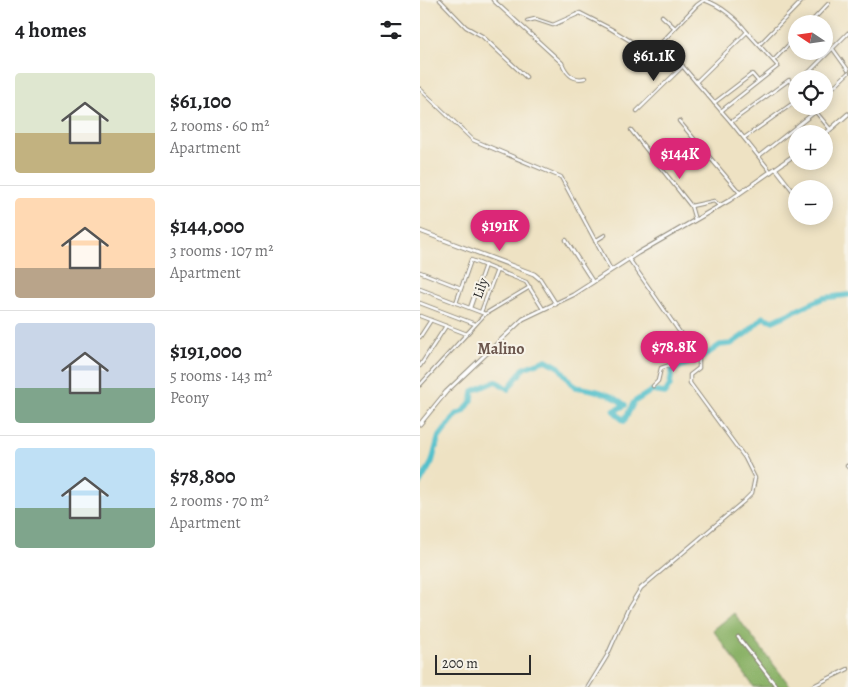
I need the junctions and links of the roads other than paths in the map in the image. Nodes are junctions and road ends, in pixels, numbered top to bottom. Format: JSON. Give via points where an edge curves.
{"nodes":[{"id":1,"x":440,"y":0,"type":"edge"},
{"id":2,"x":493,"y":0,"type":"edge"},
{"id":3,"x":803,"y":0,"type":"edge"},
{"id":4,"x":828,"y":4,"type":"dead end"},
{"id":5,"x":818,"y":15,"type":"edge"},
{"id":6,"x":662,"y":16,"type":"dead end"},
{"id":7,"x":527,"y":21,"type":"dead end"},
{"id":8,"x":675,"y":28,"type":"junction"},
{"id":9,"x":748,"y":32,"type":"junction"},
{"id":10,"x":848,"y":33,"type":"edge"},
{"id":11,"x":662,"y":42,"type":"junction"},
{"id":12,"x":760,"y":44,"type":"junction"},
{"id":13,"x":788,"y":45,"type":"edge"},
{"id":14,"x":833,"y":49,"type":"joint"},
{"id":15,"x":670,"y":51,"type":"junction"},
{"id":16,"x":774,"y":60,"type":"junction"},
{"id":17,"x":822,"y":60,"type":"edge"},
{"id":18,"x":657,"y":64,"type":"dead end"},
{"id":19,"x":683,"y":66,"type":"junction"},
{"id":20,"x":811,"y":70,"type":"edge"},
{"id":21,"x":848,"y":70,"type":"edge"},
{"id":22,"x":526,"y":77,"type":"dead end"},
{"id":23,"x":585,"y":78,"type":"dead end"},
{"id":24,"x":758,"y":81,"type":"junction"},
{"id":25,"x":788,"y":81,"type":"edge"},
{"id":26,"x":696,"y":82,"type":"junction"},
{"id":27,"x":833,"y":86,"type":"edge"},
{"id":28,"x":420,"y":89,"type":"edge"},
{"id":29,"x":714,"y":103,"type":"junction"},
{"id":30,"x":788,"y":107,"type":"edge"},
{"id":31,"x":637,"y":110,"type":"dead end"},
{"id":32,"x":721,"y":110,"type":"junction"},
{"id":33,"x":812,"y":115,"type":"edge"},
{"id":34,"x":818,"y":115,"type":"edge"},
{"id":35,"x":848,"y":116,"type":"edge"},
{"id":36,"x":679,"y":121,"type":"dead end"},
{"id":37,"x":731,"y":122,"type":"junction"},
{"id":38,"x":827,"y":125,"type":"edge"},
{"id":39,"x":833,"y":127,"type":"edge"},
{"id":40,"x":631,"y":130,"type":"dead end"},
{"id":41,"x":744,"y":138,"type":"junction"},
{"id":42,"x":759,"y":156,"type":"junction"},
{"id":43,"x":788,"y":160,"type":"edge"},
{"id":44,"x":776,"y":169,"type":"junction"},
{"id":45,"x":771,"y":172,"type":"junction"},
{"id":46,"x":788,"y":185,"type":"edge"},
{"id":47,"x":740,"y":193,"type":"junction"},
{"id":48,"x":691,"y":206,"type":"junction"},
{"id":49,"x":720,"y":206,"type":"junction"},
{"id":50,"x":693,"y":210,"type":"junction"},
{"id":51,"x":702,"y":217,"type":"junction"},
{"id":52,"x":695,"y":221,"type":"junction"},
{"id":53,"x":420,"y":231,"type":"edge"},
{"id":54,"x":605,"y":235,"type":"dead end"},
{"id":55,"x":566,"y":240,"type":"dead end"},
{"id":56,"x":595,"y":241,"type":"junction"},
{"id":57,"x":629,"y":259,"type":"junction"},
{"id":58,"x":485,"y":265,"type":"junction"},
{"id":59,"x":497,"y":270,"type":"junction"},
{"id":60,"x":612,"y":270,"type":"junction"},
{"id":61,"x":420,"y":272,"type":"edge"},
{"id":62,"x":593,"y":282,"type":"junction"},
{"id":63,"x":530,"y":287,"type":"junction"},
{"id":64,"x":462,"y":288,"type":"junction"},
{"id":65,"x":420,"y":289,"type":"edge"},
{"id":66,"x":420,"y":303,"type":"edge"},
{"id":67,"x":456,"y":303,"type":"junction"},
{"id":68,"x":556,"y":304,"type":"junction"},
{"id":69,"x":470,"y":308,"type":"junction"},
{"id":70,"x":543,"y":310,"type":"junction"},
{"id":71,"x":481,"y":312,"type":"junction"},
{"id":72,"x":485,"y":314,"type":"junction"},
{"id":73,"x":420,"y":316,"type":"edge"},
{"id":74,"x":431,"y":320,"type":"junction"},
{"id":75,"x":476,"y":324,"type":"junction"},
{"id":76,"x":446,"y":326,"type":"junction"},
{"id":77,"x":467,"y":334,"type":"junction"},
{"id":78,"x":420,"y":338,"type":"edge"},
{"id":79,"x":690,"y":348,"type":"junction"},
{"id":80,"x":420,"y":366,"type":"edge"},
{"id":81,"x":420,"y":385,"type":"edge"},
{"id":82,"x":653,"y":386,"type":"dead end"},
{"id":83,"x":420,"y":424,"type":"edge"},
{"id":84,"x":738,"y":637,"type":"dead end"},
{"id":85,"x":848,"y":668,"type":"edge"},
{"id":86,"x":588,"y":687,"type":"edge"},
{"id":87,"x":777,"y":687,"type":"edge"},
{"id":88,"x":811,"y":687,"type":"edge"}],
"edges":[{"from":1,"to":22,"type":"street","via":[[466,27],[482,36]]},
{"from":2,"to":23,"type":"street","via":[[562,63],[565,71],[575,79]]},
{"from":3,"to":12,"type":"street"},
{"from":4,"to":5,"type":"street"},
{"from":6,"to":8,"type":"street"},
{"from":7,"to":11,"type":"street","via":[[535,19],[553,25],[580,14],[650,54]]},
{"from":8,"to":9,"type":"street","via":[[704,0],[739,21]]},
{"from":8,"to":11,"type":"street"},
{"from":9,"to":12,"type":"street"},
{"from":9,"to":26,"type":"street"},
{"from":10,"to":14,"type":"street"},
{"from":11,"to":15,"type":"street"},
{"from":12,"to":16,"type":"street"},
{"from":13,"to":16,"type":"street"},
{"from":14,"to":21,"type":"street"},
{"from":15,"to":18,"type":"street"},
{"from":15,"to":19,"type":"street"},
{"from":16,"to":24,"type":"street","via":[[778,66]]},
{"from":17,"to":20,"type":"street"},
{"from":19,"to":26,"type":"street"},
{"from":19,"to":31,"type":"street"},
{"from":21,"to":27,"type":"street"},
{"from":24,"to":29,"type":"street","via":[[752,74]]},
{"from":24,"to":32,"type":"street"},
{"from":25,"to":37,"type":"street"},
{"from":26,"to":29,"type":"street"},
{"from":28,"to":56,"type":"street","via":[[473,140],[561,177]]},
{"from":29,"to":32,"type":"street"},
{"from":30,"to":41,"type":"street"},
{"from":32,"to":37,"type":"street"},
{"from":33,"to":42,"type":"street"},
{"from":34,"to":38,"type":"street"},
{"from":35,"to":39,"type":"street"},
{"from":36,"to":47,"type":"street"},
{"from":37,"to":41,"type":"street"},
{"from":40,"to":48,"type":"street"},
{"from":41,"to":42,"type":"street"},
{"from":42,"to":45,"type":"street"},
{"from":43,"to":44,"type":"street"},
{"from":44,"to":45,"type":"street"},
{"from":44,"to":46,"type":"street"},
{"from":45,"to":47,"type":"street"},
{"from":47,"to":49,"type":"street"},
{"from":48,"to":49,"type":"street","via":[[714,201],[718,201]]},
{"from":48,"to":50,"type":"street"},
{"from":49,"to":51,"type":"street"},
{"from":50,"to":51,"type":"street"},
{"from":50,"to":52,"type":"street"},
{"from":51,"to":52,"type":"street"},
{"from":52,"to":57,"type":"street"},
{"from":53,"to":68,"type":"street","via":[[534,274]]},
{"from":54,"to":56,"type":"street"},
{"from":55,"to":62,"type":"street"},
{"from":56,"to":60,"type":"street"},
{"from":57,"to":60,"type":"street"},
{"from":57,"to":79,"type":"street"},
{"from":58,"to":59,"type":"street"},
{"from":58,"to":64,"type":"street","via":[[471,260]]},
{"from":58,"to":69,"type":"street"},
{"from":59,"to":63,"type":"street","via":[[524,280]]},
{"from":59,"to":71,"type":"street","name":"Lily"},
{"from":60,"to":62,"type":"street"},
{"from":61,"to":64,"type":"street"},
{"from":62,"to":68,"type":"street"},
{"from":63,"to":70,"type":"street"},
{"from":63,"to":72,"type":"street"},
{"from":64,"to":67,"type":"street"},
{"from":65,"to":67,"type":"street"},
{"from":66,"to":75,"type":"street"},
{"from":67,"to":69,"type":"street"},
{"from":68,"to":70,"type":"street"},
{"from":69,"to":71,"type":"street"},
{"from":70,"to":83,"type":"street","via":[[520,321],[446,392]]},
{"from":71,"to":72,"type":"street"},
{"from":72,"to":75,"type":"street"},
{"from":73,"to":74,"type":"street"},
{"from":74,"to":76,"type":"street"},
{"from":74,"to":78,"type":"street"},
{"from":75,"to":77,"type":"street"},
{"from":76,"to":77,"type":"street"},
{"from":76,"to":80,"type":"street"},
{"from":77,"to":81,"type":"street"},
{"from":79,"to":82,"type":"street","via":[[674,364],[661,368],[658,381]]},
{"from":79,"to":86,"type":"street","via":[[699,360],[699,368],[690,375],[690,383],[753,469],[756,478],[753,490],[641,588]]},
{"from":84,"to":87,"type":"street"},
{"from":85,"to":88,"type":"street"}]}
